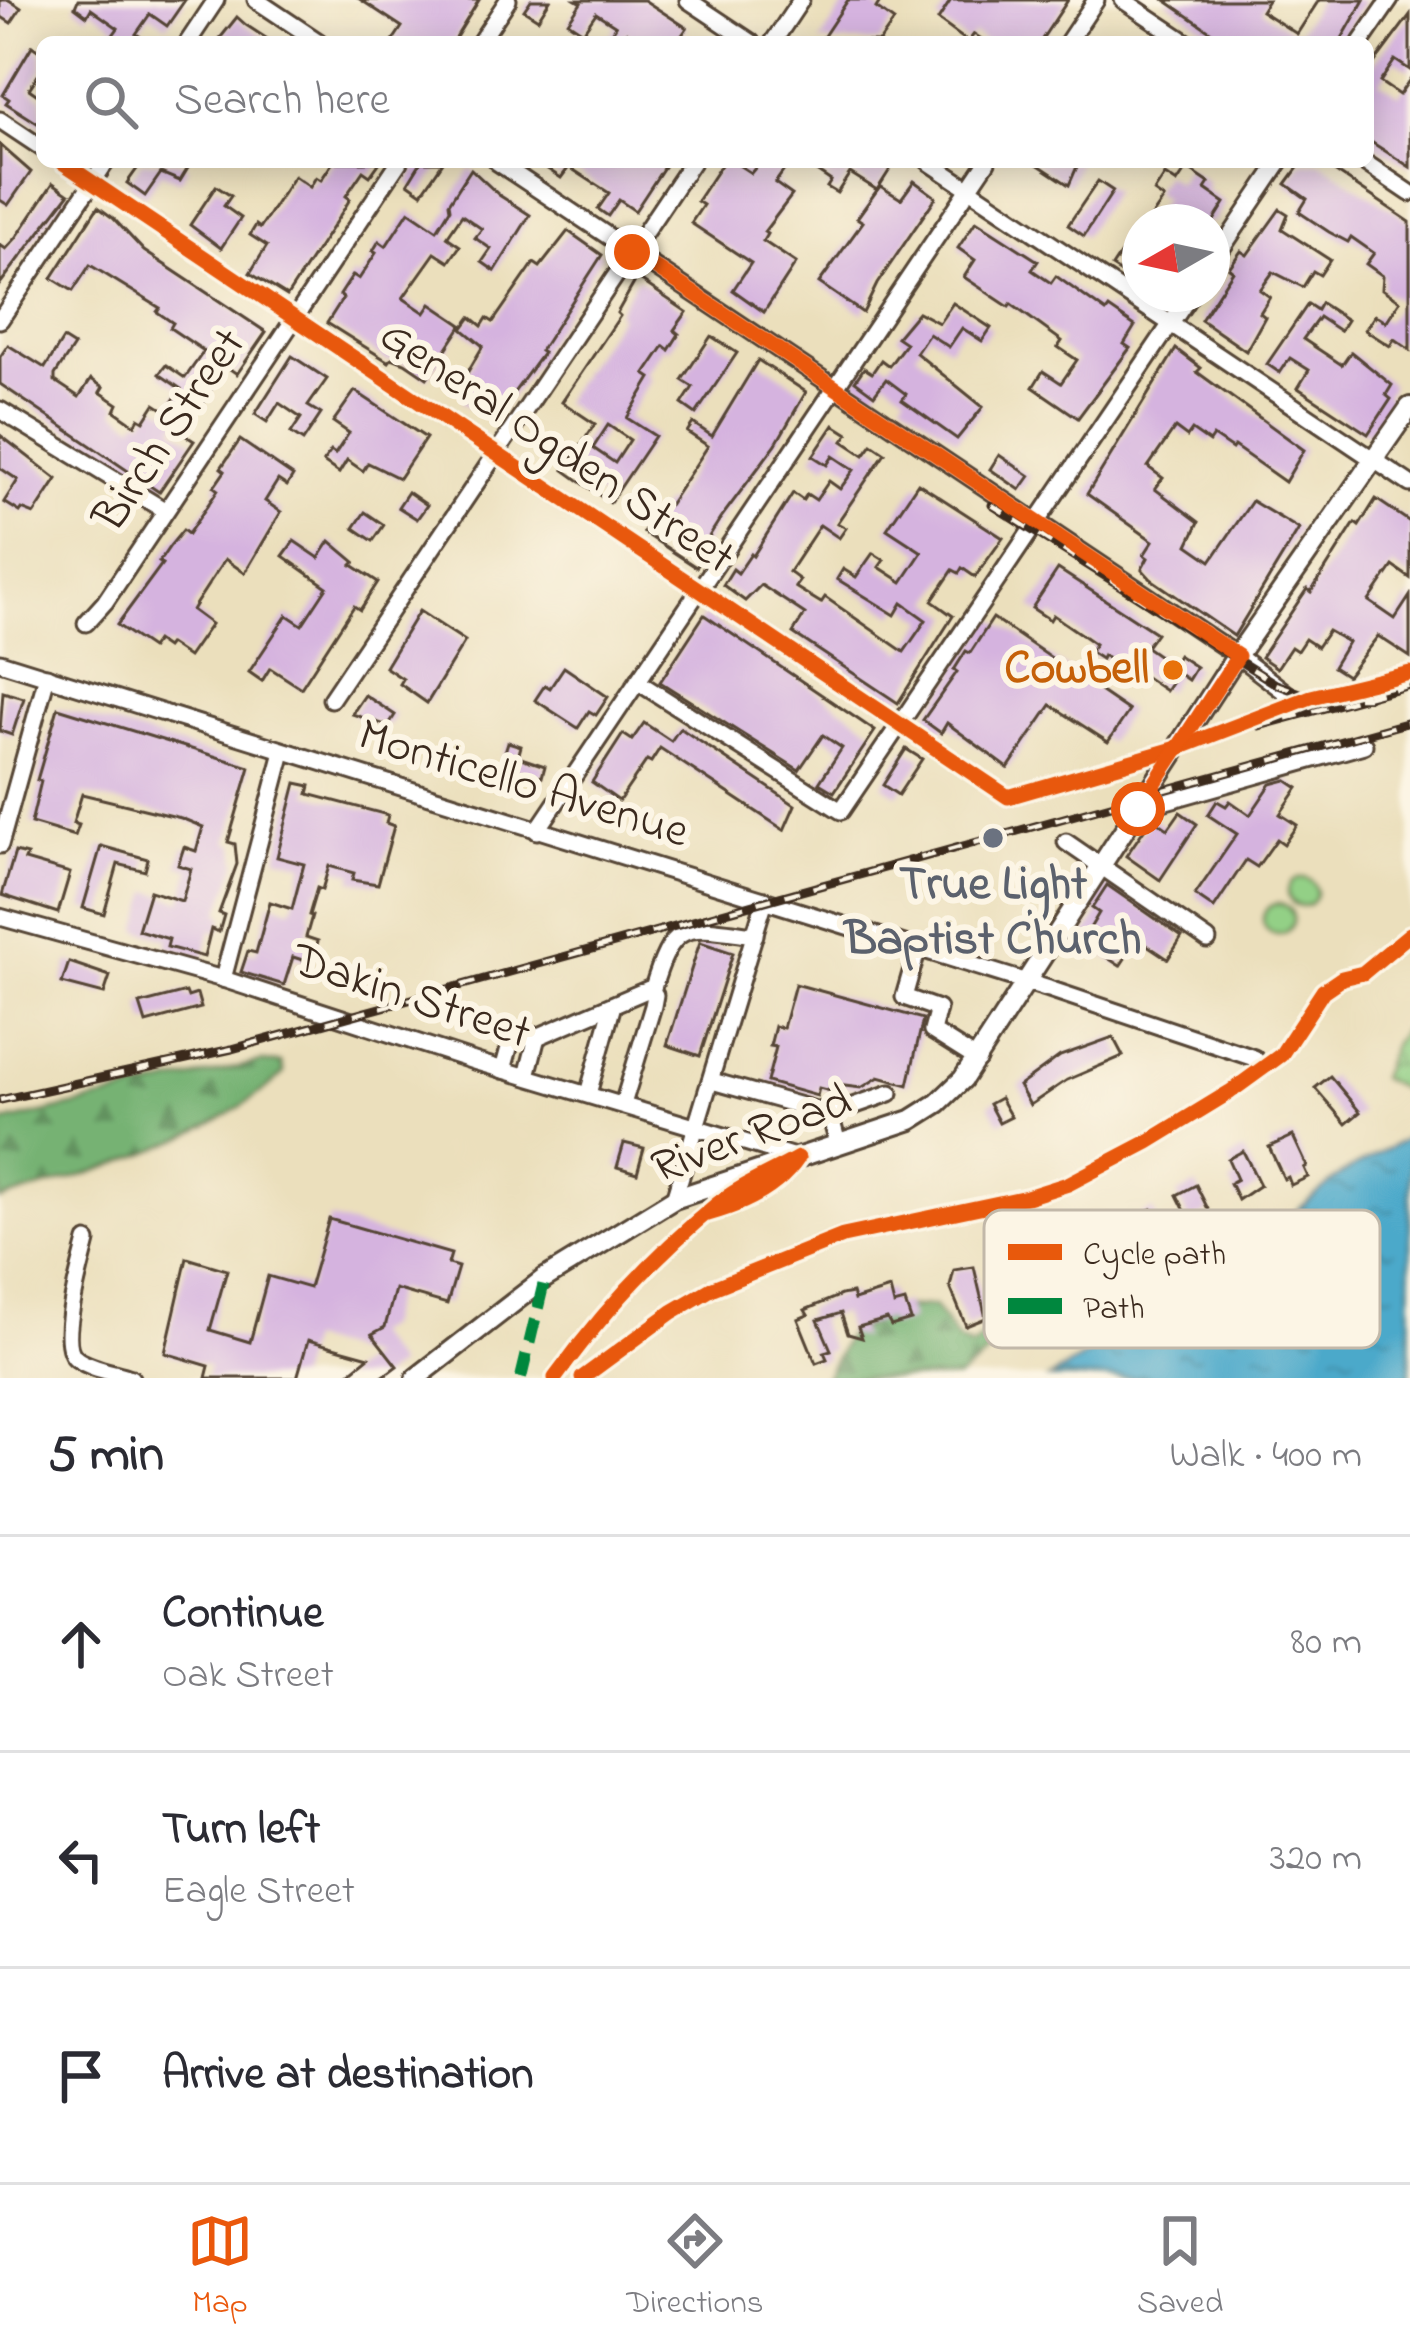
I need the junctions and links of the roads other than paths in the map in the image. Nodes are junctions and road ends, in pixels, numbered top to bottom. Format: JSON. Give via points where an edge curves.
{"nodes":[{"id":1,"x":216,"y":0,"type":"edge"},
{"id":2,"x":256,"y":0,"type":"edge"},
{"id":3,"x":508,"y":0,"type":"edge"},
{"id":4,"x":688,"y":0,"type":"edge"},
{"id":5,"x":801,"y":0,"type":"edge"},
{"id":6,"x":1096,"y":0,"type":"edge"},
{"id":7,"x":1124,"y":0,"type":"edge"},
{"id":8,"x":1390,"y":0,"type":"edge"},
{"id":9,"x":192,"y":36,"type":"edge"},
{"id":10,"x":310,"y":36,"type":"edge"},
{"id":11,"x":484,"y":36,"type":"edge"},
{"id":12,"x":742,"y":36,"type":"edge"},
{"id":13,"x":776,"y":36,"type":"edge"},
{"id":14,"x":1072,"y":36,"type":"edge"},
{"id":15,"x":1177,"y":36,"type":"edge"},
{"id":16,"x":1365,"y":36,"type":"edge"},
{"id":17,"x":0,"y":120,"type":"edge"},
{"id":18,"x":36,"y":144,"type":"edge"},
{"id":19,"x":71,"y":168,"type":"edge"},
{"id":20,"x":102,"y":168,"type":"edge"},
{"id":21,"x":395,"y":168,"type":"edge"},
{"id":22,"x":506,"y":168,"type":"edge"},
{"id":23,"x":688,"y":168,"type":"edge"},
{"id":24,"x":938,"y":168,"type":"edge"},
{"id":25,"x":983,"y":168,"type":"edge"},
{"id":26,"x":1276,"y":168,"type":"edge"},
{"id":27,"x":1373,"y":168,"type":"edge"},
{"id":28,"x":93,"y":182,"type":"junction"},
{"id":29,"x":969,"y":189,"type":"junction"},
{"id":30,"x":1410,"y":193,"type":"edge"},
{"id":31,"x":1230,"y":236,"type":"edge"},
{"id":32,"x":632,"y":252,"type":"junction"},
{"id":33,"x":1179,"y":312,"type":"edge"},
{"id":34,"x":294,"y":318,"type":"junction"},
{"id":35,"x":0,"y":320,"type":"edge"},
{"id":36,"x":1171,"y":324,"type":"junction"},
{"id":37,"x":835,"y":390,"type":"junction"},
{"id":38,"x":1410,"y":407,"type":"edge"},
{"id":39,"x":0,"y":410,"type":"edge"},
{"id":40,"x":495,"y":454,"type":"junction"},
{"id":41,"x":1374,"y":460,"type":"junction"},
{"id":42,"x":1410,"y":484,"type":"edge"},
{"id":43,"x":164,"y":510,"type":"junction"},
{"id":44,"x":1036,"y":524,"type":"junction"},
{"id":45,"x":699,"y":592,"type":"junction"},
{"id":46,"x":86,"y":623,"type":"dead end"},
{"id":47,"x":1238,"y":656,"type":"junction"},
{"id":48,"x":0,"y":662,"type":"edge"},
{"id":49,"x":1410,"y":673,"type":"edge"},
{"id":50,"x":47,"y":676,"type":"junction"},
{"id":51,"x":638,"y":682,"type":"junction"},
{"id":52,"x":331,"y":699,"type":"dead end"},
{"id":53,"x":1298,"y":702,"type":"junction"},
{"id":54,"x":898,"y":727,"type":"junction"},
{"id":55,"x":1364,"y":745,"type":"dead end"},
{"id":56,"x":1181,"y":746,"type":"junction"},
{"id":57,"x":283,"y":752,"type":"junction"},
{"id":58,"x":1138,"y":809,"type":"junction"},
{"id":59,"x":537,"y":831,"type":"junction"},
{"id":60,"x":1066,"y":842,"type":"dead end"},
{"id":61,"x":0,"y":845,"type":"edge"},
{"id":62,"x":1101,"y":866,"type":"junction"},
{"id":63,"x":765,"y":900,"type":"junction"},
{"id":64,"x":0,"y":917,"type":"edge"},
{"id":65,"x":754,"y":934,"type":"junction"},
{"id":66,"x":1208,"y":940,"type":"dead end"},
{"id":67,"x":918,"y":948,"type":"junction"},
{"id":68,"x":223,"y":979,"type":"junction"},
{"id":69,"x":1024,"y":981,"type":"junction"},
{"id":70,"x":652,"y":991,"type":"junction"},
{"id":71,"x":613,"y":1004,"type":"junction"},
{"id":72,"x":537,"y":1037,"type":"junction"},
{"id":73,"x":978,"y":1060,"type":"junction"},
{"id":74,"x":1262,"y":1069,"type":"dead end"},
{"id":75,"x":503,"y":1070,"type":"junction"},
{"id":76,"x":527,"y":1076,"type":"junction"},
{"id":77,"x":712,"y":1082,"type":"junction"},
{"id":78,"x":890,"y":1093,"type":"dead end"},
{"id":79,"x":588,"y":1094,"type":"junction"},
{"id":80,"x":622,"y":1104,"type":"junction"},
{"id":81,"x":830,"y":1114,"type":"junction"},
{"id":82,"x":699,"y":1125,"type":"junction"},
{"id":83,"x":838,"y":1144,"type":"junction"},
{"id":84,"x":798,"y":1157,"type":"junction"},
{"id":85,"x":674,"y":1199,"type":"junction"},
{"id":86,"x":87,"y":1241,"type":"dead end"},
{"id":87,"x":131,"y":1378,"type":"edge"},
{"id":88,"x":416,"y":1378,"type":"edge"}],
"edges":[{"from":1,"to":9,"type":"street"},
{"from":2,"to":10,"type":"street"},
{"from":3,"to":11,"type":"street"},
{"from":4,"to":12,"type":"street"},
{"from":5,"to":13,"type":"street"},
{"from":6,"to":14,"type":"street"},
{"from":7,"to":15,"type":"street"},
{"from":8,"to":16,"type":"street"},
{"from":17,"to":18,"type":"street"},
{"from":19,"to":28,"type":"street","name":"General Ogden Street"},
{"from":20,"to":28,"type":"street"},
{"from":21,"to":34,"type":"street","name":"Birch Street"},
{"from":22,"to":32,"type":"street"},
{"from":23,"to":32,"type":"street"},
{"from":24,"to":29,"type":"street"},
{"from":25,"to":29,"type":"street"},
{"from":26,"to":31,"type":"street"},
{"from":27,"to":30,"type":"street"},
{"from":28,"to":34,"type":"street","name":"General Ogden Street"},
{"from":28,"to":35,"type":"street"},
{"from":29,"to":36,"type":"street"},
{"from":29,"to":37,"type":"street"},
{"from":32,"to":37,"type":"street"},
{"from":32,"to":40,"type":"street"},
{"from":33,"to":36,"type":"street"},
{"from":34,"to":40,"type":"street","name":"General Ogden Street"},
{"from":34,"to":43,"type":"street","name":"Birch Street"},
{"from":36,"to":41,"type":"street"},
{"from":36,"to":44,"type":"street"},
{"from":37,"to":44,"type":"street"},
{"from":37,"to":45,"type":"street"},
{"from":38,"to":41,"type":"main road","name":"River Road"},
{"from":39,"to":43,"type":"street"},
{"from":40,"to":45,"type":"street","name":"General Ogden Street"},
{"from":40,"to":52,"type":"street"},
{"from":41,"to":42,"type":"street"},
{"from":41,"to":47,"type":"main road","name":"River Road"},
{"from":43,"to":46,"type":"street","name":"Birch Street"},
{"from":44,"to":47,"type":"street"},
{"from":44,"to":54,"type":"street"},
{"from":45,"to":51,"type":"street"},
{"from":45,"to":54,"type":"street","name":"General Ogden Street"},
{"from":47,"to":53,"type":"street"},
{"from":47,"to":56,"type":"main road","name":"River Road"},
{"from":48,"to":50,"type":"street","name":"Monticello Avenue"},
{"from":49,"to":53,"type":"street"},
{"from":50,"to":57,"type":"street","name":"Monticello Avenue"},
{"from":50,"to":61,"type":"street"},
{"from":51,"to":54,"type":"street","via":[[841,811]]},
{"from":51,"to":59,"type":"street"},
{"from":53,"to":56,"type":"street"},
{"from":54,"to":56,"type":"street","name":"General Ogden Street","via":[[1008,797]]},
{"from":55,"to":58,"type":"street"},
{"from":56,"to":58,"type":"main road","name":"River Road"},
{"from":57,"to":59,"type":"street","name":"Monticello Avenue"},
{"from":57,"to":68,"type":"street"},
{"from":58,"to":62,"type":"main road","name":"River Road"},
{"from":59,"to":63,"type":"street","name":"Monticello Avenue"},
{"from":60,"to":62,"type":"street"},
{"from":62,"to":66,"type":"street"},
{"from":62,"to":69,"type":"main road","name":"River Road"},
{"from":63,"to":65,"type":"street"},
{"from":63,"to":67,"type":"street","name":"Monticello Avenue"},
{"from":64,"to":68,"type":"street","name":"Dakin Street"},
{"from":65,"to":70,"type":"street","via":[[705,928],[677,936]]},
{"from":65,"to":77,"type":"street"},
{"from":67,"to":69,"type":"street","name":"Monticello Avenue"},
{"from":67,"to":73,"type":"street","via":[[904,997],[938,1009],[932,1031]]},
{"from":68,"to":75,"type":"street","name":"Dakin Street"},
{"from":69,"to":73,"type":"main road","name":"River Road"},
{"from":69,"to":74,"type":"street","name":"Monticello Avenue","via":[[1254,1058]]},
{"from":70,"to":71,"type":"street"},
{"from":70,"to":80,"type":"street"},
{"from":71,"to":72,"type":"street"},
{"from":71,"to":79,"type":"street"},
{"from":72,"to":75,"type":"street","via":[[512,1037]]},
{"from":72,"to":76,"type":"street"},
{"from":73,"to":83,"type":"main road","name":"River Road","via":[[911,1120]]},
{"from":75,"to":76,"type":"street","name":"Dakin Street"},
{"from":76,"to":79,"type":"street","name":"Dakin Street"},
{"from":77,"to":81,"type":"street"},
{"from":77,"to":82,"type":"street"},
{"from":78,"to":81,"type":"street"},
{"from":79,"to":80,"type":"street","name":"Dakin Street"},
{"from":80,"to":82,"type":"street","name":"Dakin Street"},
{"from":81,"to":83,"type":"street"},
{"from":82,"to":84,"type":"street","name":"Dakin Street"},
{"from":82,"to":85,"type":"street"},
{"from":83,"to":84,"type":"main road","name":"River Road"},
{"from":84,"to":85,"type":"main road","name":"River Road"},
{"from":85,"to":88,"type":"main road","name":"River Road","via":[[545,1278]]},
{"from":86,"to":87,"type":"street","via":[[70,1352]]}]}
